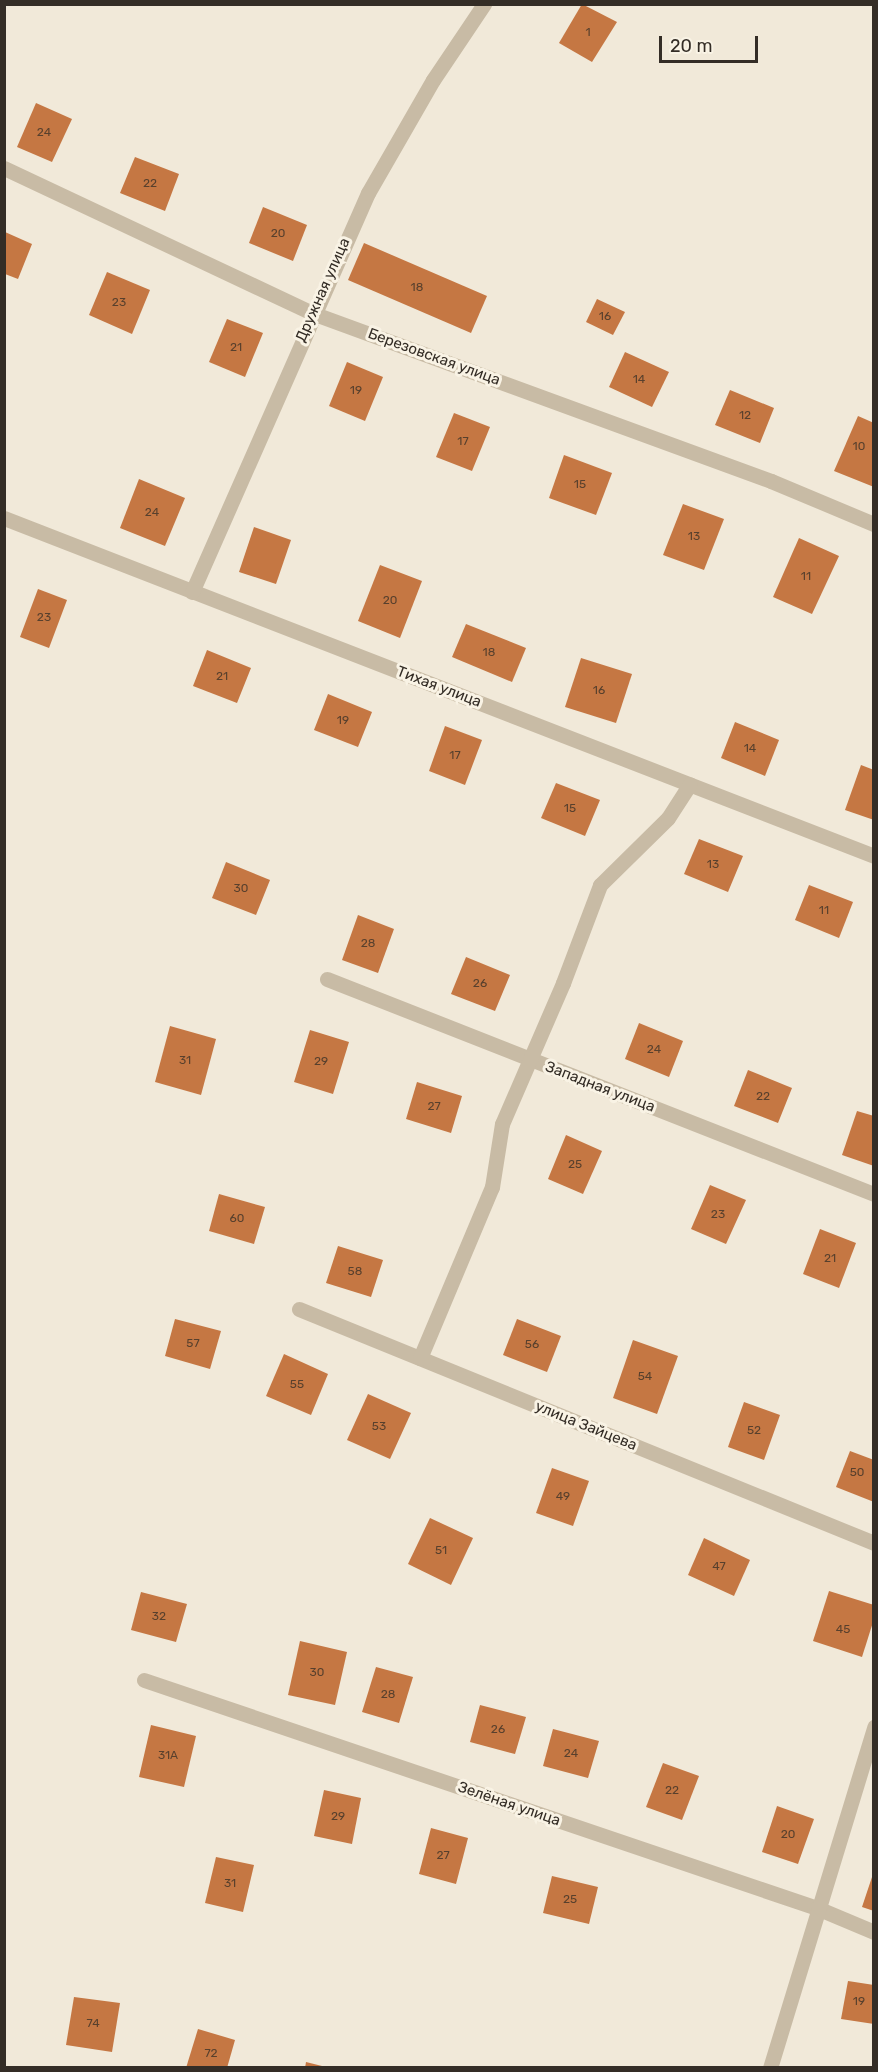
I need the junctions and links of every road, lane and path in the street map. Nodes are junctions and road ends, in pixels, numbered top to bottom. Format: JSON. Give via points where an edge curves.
{"nodes":[{"id":1,"x":484,"y":4,"type":"edge"},
{"id":2,"x":4,"y":168,"type":"edge"},
{"id":3,"x":312,"y":313,"type":"junction"},
{"id":4,"x":4,"y":518,"type":"edge"},
{"id":5,"x":873,"y":524,"type":"edge"},
{"id":6,"x":192,"y":592,"type":"junction"},
{"id":7,"x":690,"y":784,"type":"junction"},
{"id":8,"x":873,"y":856,"type":"edge"},
{"id":9,"x":327,"y":979,"type":"dead end"},
{"id":10,"x":530,"y":1059,"type":"junction"},
{"id":11,"x":873,"y":1194,"type":"edge"},
{"id":12,"x":299,"y":1309,"type":"dead end"},
{"id":13,"x":420,"y":1358,"type":"junction"},
{"id":14,"x":873,"y":1543,"type":"edge"},
{"id":15,"x":144,"y":1680,"type":"dead end"},
{"id":16,"x":873,"y":1727,"type":"edge"},
{"id":17,"x":817,"y":1908,"type":"junction"},
{"id":18,"x":873,"y":1932,"type":"edge"},
{"id":19,"x":770,"y":2067,"type":"edge"}],
"edges":[{"from":1,"to":3,"type":"street","name":"Дружная улица","via":[[433,80],[368,193]]},
{"from":2,"to":3,"type":"street","name":"Березовская улица"},
{"from":3,"to":5,"type":"street","name":"Березовская улица","via":[[760,477]]},
{"from":3,"to":6,"type":"street","name":"Дружная улица"},
{"from":4,"to":6,"type":"street","name":"Тихая улица"},
{"from":6,"to":7,"type":"street","name":"Тихая улица"},
{"from":7,"to":8,"type":"street","name":"Тихая улица"},
{"from":7,"to":10,"type":"street","via":[[668,818],[600,885]]},
{"from":9,"to":10,"type":"street","name":"Западная улица"},
{"from":10,"to":11,"type":"street","name":"Западная улица"},
{"from":10,"to":13,"type":"street","via":[[502,1124],[492,1187]]},
{"from":12,"to":13,"type":"street","name":"улица Зайцева"},
{"from":13,"to":14,"type":"street","name":"улица Зайцева"},
{"from":15,"to":17,"type":"street","name":"Зелёная улица"},
{"from":16,"to":17,"type":"street"},
{"from":17,"to":18,"type":"street","name":"Зелёная улица"},
{"from":17,"to":19,"type":"street"}]}
